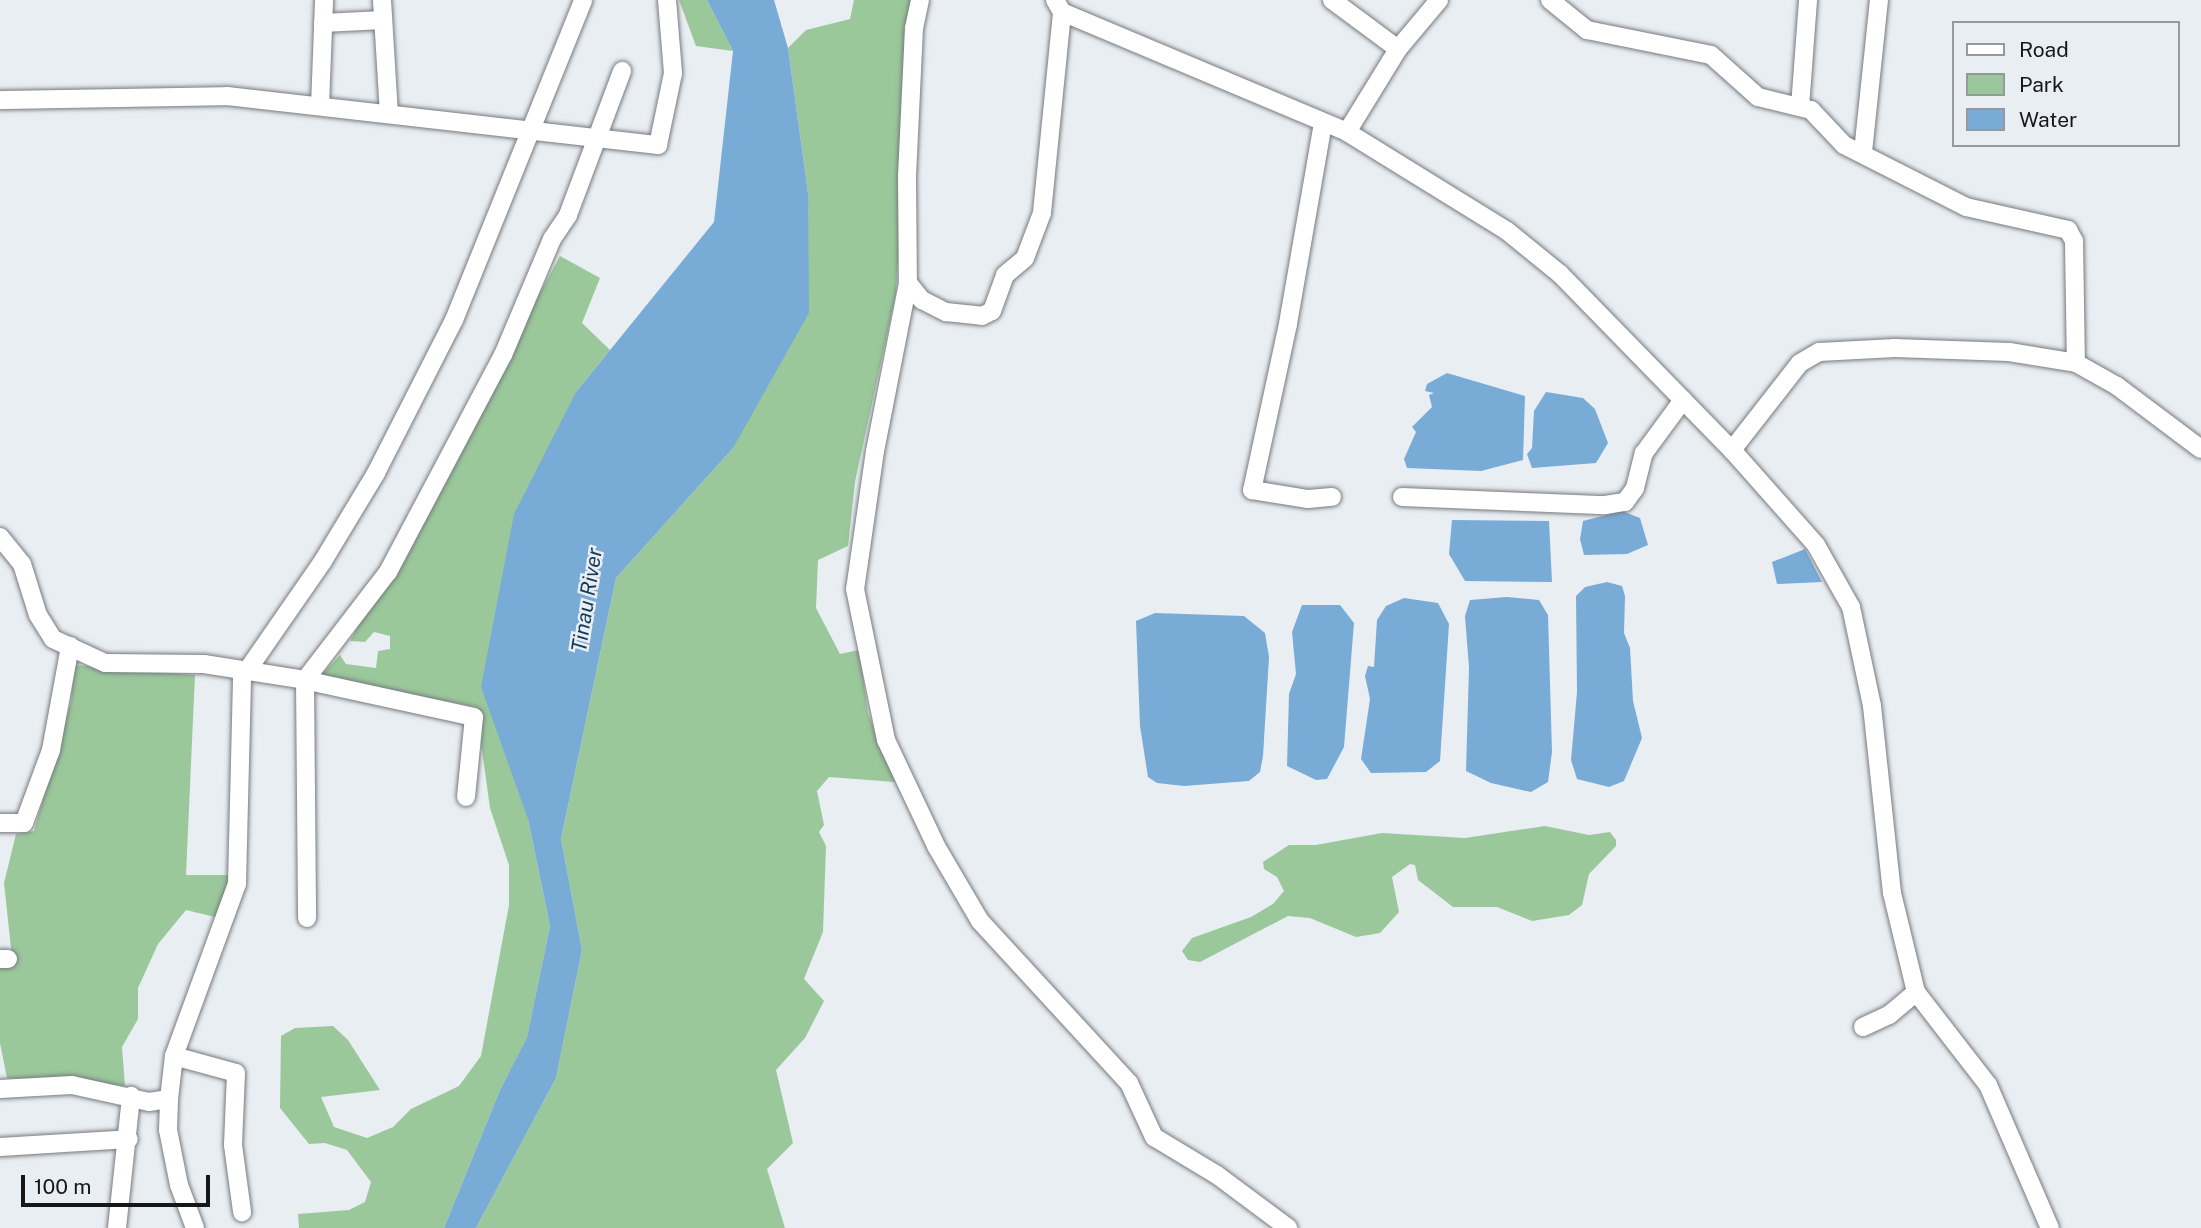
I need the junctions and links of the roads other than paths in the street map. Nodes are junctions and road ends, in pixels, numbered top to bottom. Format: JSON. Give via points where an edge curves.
{"nodes":[{"id":1,"x":324,"y":0,"type":"edge"},
{"id":2,"x":382,"y":0,"type":"edge"},
{"id":3,"x":583,"y":0,"type":"edge"},
{"id":4,"x":667,"y":0,"type":"edge"},
{"id":5,"x":920,"y":0,"type":"edge"},
{"id":6,"x":1332,"y":0,"type":"edge"},
{"id":7,"x":1438,"y":0,"type":"edge"},
{"id":8,"x":1550,"y":0,"type":"edge"},
{"id":9,"x":1808,"y":0,"type":"edge"},
{"id":10,"x":1879,"y":0,"type":"edge"},
{"id":11,"x":1058,"y":6,"type":"edge"},
{"id":12,"x":383,"y":20,"type":"junction"},
{"id":13,"x":323,"y":23,"type":"junction"},
{"id":14,"x":1398,"y":49,"type":"junction"},
{"id":15,"x":622,"y":71,"type":"dead end"},
{"id":16,"x":0,"y":100,"type":"edge"},
{"id":17,"x":320,"y":106,"type":"junction"},
{"id":18,"x":1800,"y":107,"type":"junction"},
{"id":19,"x":388,"y":113,"type":"junction"},
{"id":20,"x":1323,"y":123,"type":"junction"},
{"id":21,"x":1347,"y":132,"type":"junction"},
{"id":22,"x":531,"y":133,"type":"junction"},
{"id":23,"x":600,"y":136,"type":"junction"},
{"id":24,"x":1863,"y":152,"type":"junction"},
{"id":25,"x":908,"y":283,"type":"junction"},
{"id":26,"x":2076,"y":363,"type":"junction"},
{"id":27,"x":1683,"y":400,"type":"junction"},
{"id":28,"x":2197,"y":438,"type":"edge"},
{"id":29,"x":1732,"y":450,"type":"junction"},
{"id":30,"x":1332,"y":497,"type":"dead end"},
{"id":31,"x":1402,"y":497,"type":"dead end"},
{"id":32,"x":0,"y":537,"type":"edge"},
{"id":33,"x":70,"y":646,"type":"junction"},
{"id":34,"x":246,"y":670,"type":"junction"},
{"id":35,"x":305,"y":680,"type":"junction"},
{"id":36,"x":466,"y":797,"type":"dead end"},
{"id":37,"x":0,"y":823,"type":"edge"},
{"id":38,"x":307,"y":918,"type":"dead end"},
{"id":39,"x":1916,"y":992,"type":"junction"},
{"id":40,"x":1863,"y":1027,"type":"dead end"},
{"id":41,"x":174,"y":1056,"type":"junction"},
{"id":42,"x":0,"y":1089,"type":"edge"},
{"id":43,"x":131,"y":1096,"type":"junction"},
{"id":44,"x":169,"y":1099,"type":"junction"},
{"id":45,"x":129,"y":1139,"type":"junction"},
{"id":46,"x":0,"y":1147,"type":"edge"},
{"id":47,"x":242,"y":1212,"type":"dead end"},
{"id":48,"x":117,"y":1228,"type":"edge"},
{"id":49,"x":195,"y":1228,"type":"edge"},
{"id":50,"x":1288,"y":1228,"type":"edge"},
{"id":51,"x":2050,"y":1228,"type":"edge"}],
"edges":[{"from":1,"to":13,"type":"street"},
{"from":2,"to":12,"type":"street"},
{"from":3,"to":22,"type":"street"},
{"from":4,"to":23,"type":"street","via":[[673,73],[658,145]]},
{"from":5,"to":25,"type":"street","via":[[914,28],[909,136]]},
{"from":6,"to":14,"type":"street"},
{"from":7,"to":14,"type":"street"},
{"from":8,"to":18,"type":"street","via":[[1577,26],[1704,52],[1758,97]]},
{"from":9,"to":18,"type":"street"},
{"from":10,"to":24,"type":"street"},
{"from":11,"to":20,"type":"street"},
{"from":11,"to":25,"type":"street","via":[[1042,213],[1026,258],[1005,275],[992,311],[982,316],[946,312],[922,300]]},
{"from":12,"to":13,"type":"street"},
{"from":12,"to":19,"type":"street"},
{"from":13,"to":17,"type":"street"},
{"from":14,"to":21,"type":"street"},
{"from":15,"to":23,"type":"street"},
{"from":16,"to":17,"type":"street","via":[[227,96]]},
{"from":17,"to":19,"type":"street"},
{"from":18,"to":24,"type":"street","via":[[1819,115],[1844,145]]},
{"from":19,"to":22,"type":"street"},
{"from":20,"to":21,"type":"street"},
{"from":20,"to":30,"type":"street","via":[[1288,324],[1252,490],[1308,499]]},
{"from":21,"to":27,"type":"street","via":[[1507,231],[1559,274]]},
{"from":22,"to":23,"type":"street"},
{"from":22,"to":34,"type":"street","via":[[454,320],[376,473],[323,561]]},
{"from":23,"to":35,"type":"street","via":[[503,355],[388,572]]},
{"from":24,"to":26,"type":"street","via":[[1966,207],[2073,234]]},
{"from":25,"to":50,"type":"street","via":[[875,451],[855,589],[886,740],[936,846],[980,921],[1129,1083],[1154,1137],[1217,1175]]},
{"from":26,"to":28,"type":"street"},
{"from":26,"to":29,"type":"street","via":[[1960,348],[1819,352],[1800,363]]},
{"from":27,"to":29,"type":"street"},
{"from":27,"to":31,"type":"street","via":[[1644,453],[1635,488],[1625,502]]},
{"from":29,"to":39,"type":"street","via":[[1815,545],[1851,607],[1872,706],[1892,893]]},
{"from":32,"to":33,"type":"street","via":[[22,564],[44,626],[53,639]]},
{"from":33,"to":34,"type":"street","via":[[105,663],[204,664]]},
{"from":33,"to":37,"type":"street","via":[[51,750],[24,823]]},
{"from":34,"to":35,"type":"street"},
{"from":34,"to":41,"type":"street","via":[[242,678],[237,884]]},
{"from":35,"to":36,"type":"street","via":[[474,717]]},
{"from":35,"to":38,"type":"street"},
{"from":39,"to":40,"type":"street","via":[[1889,1015]]},
{"from":39,"to":51,"type":"street","via":[[1988,1085]]},
{"from":41,"to":44,"type":"street"},
{"from":41,"to":47,"type":"street","via":[[236,1073],[234,1155]]},
{"from":42,"to":43,"type":"street","via":[[72,1085]]},
{"from":43,"to":44,"type":"street","via":[[149,1102]]},
{"from":43,"to":45,"type":"street"},
{"from":44,"to":49,"type":"street","via":[[168,1130]]},
{"from":45,"to":46,"type":"street"},
{"from":45,"to":48,"type":"street"}]}
